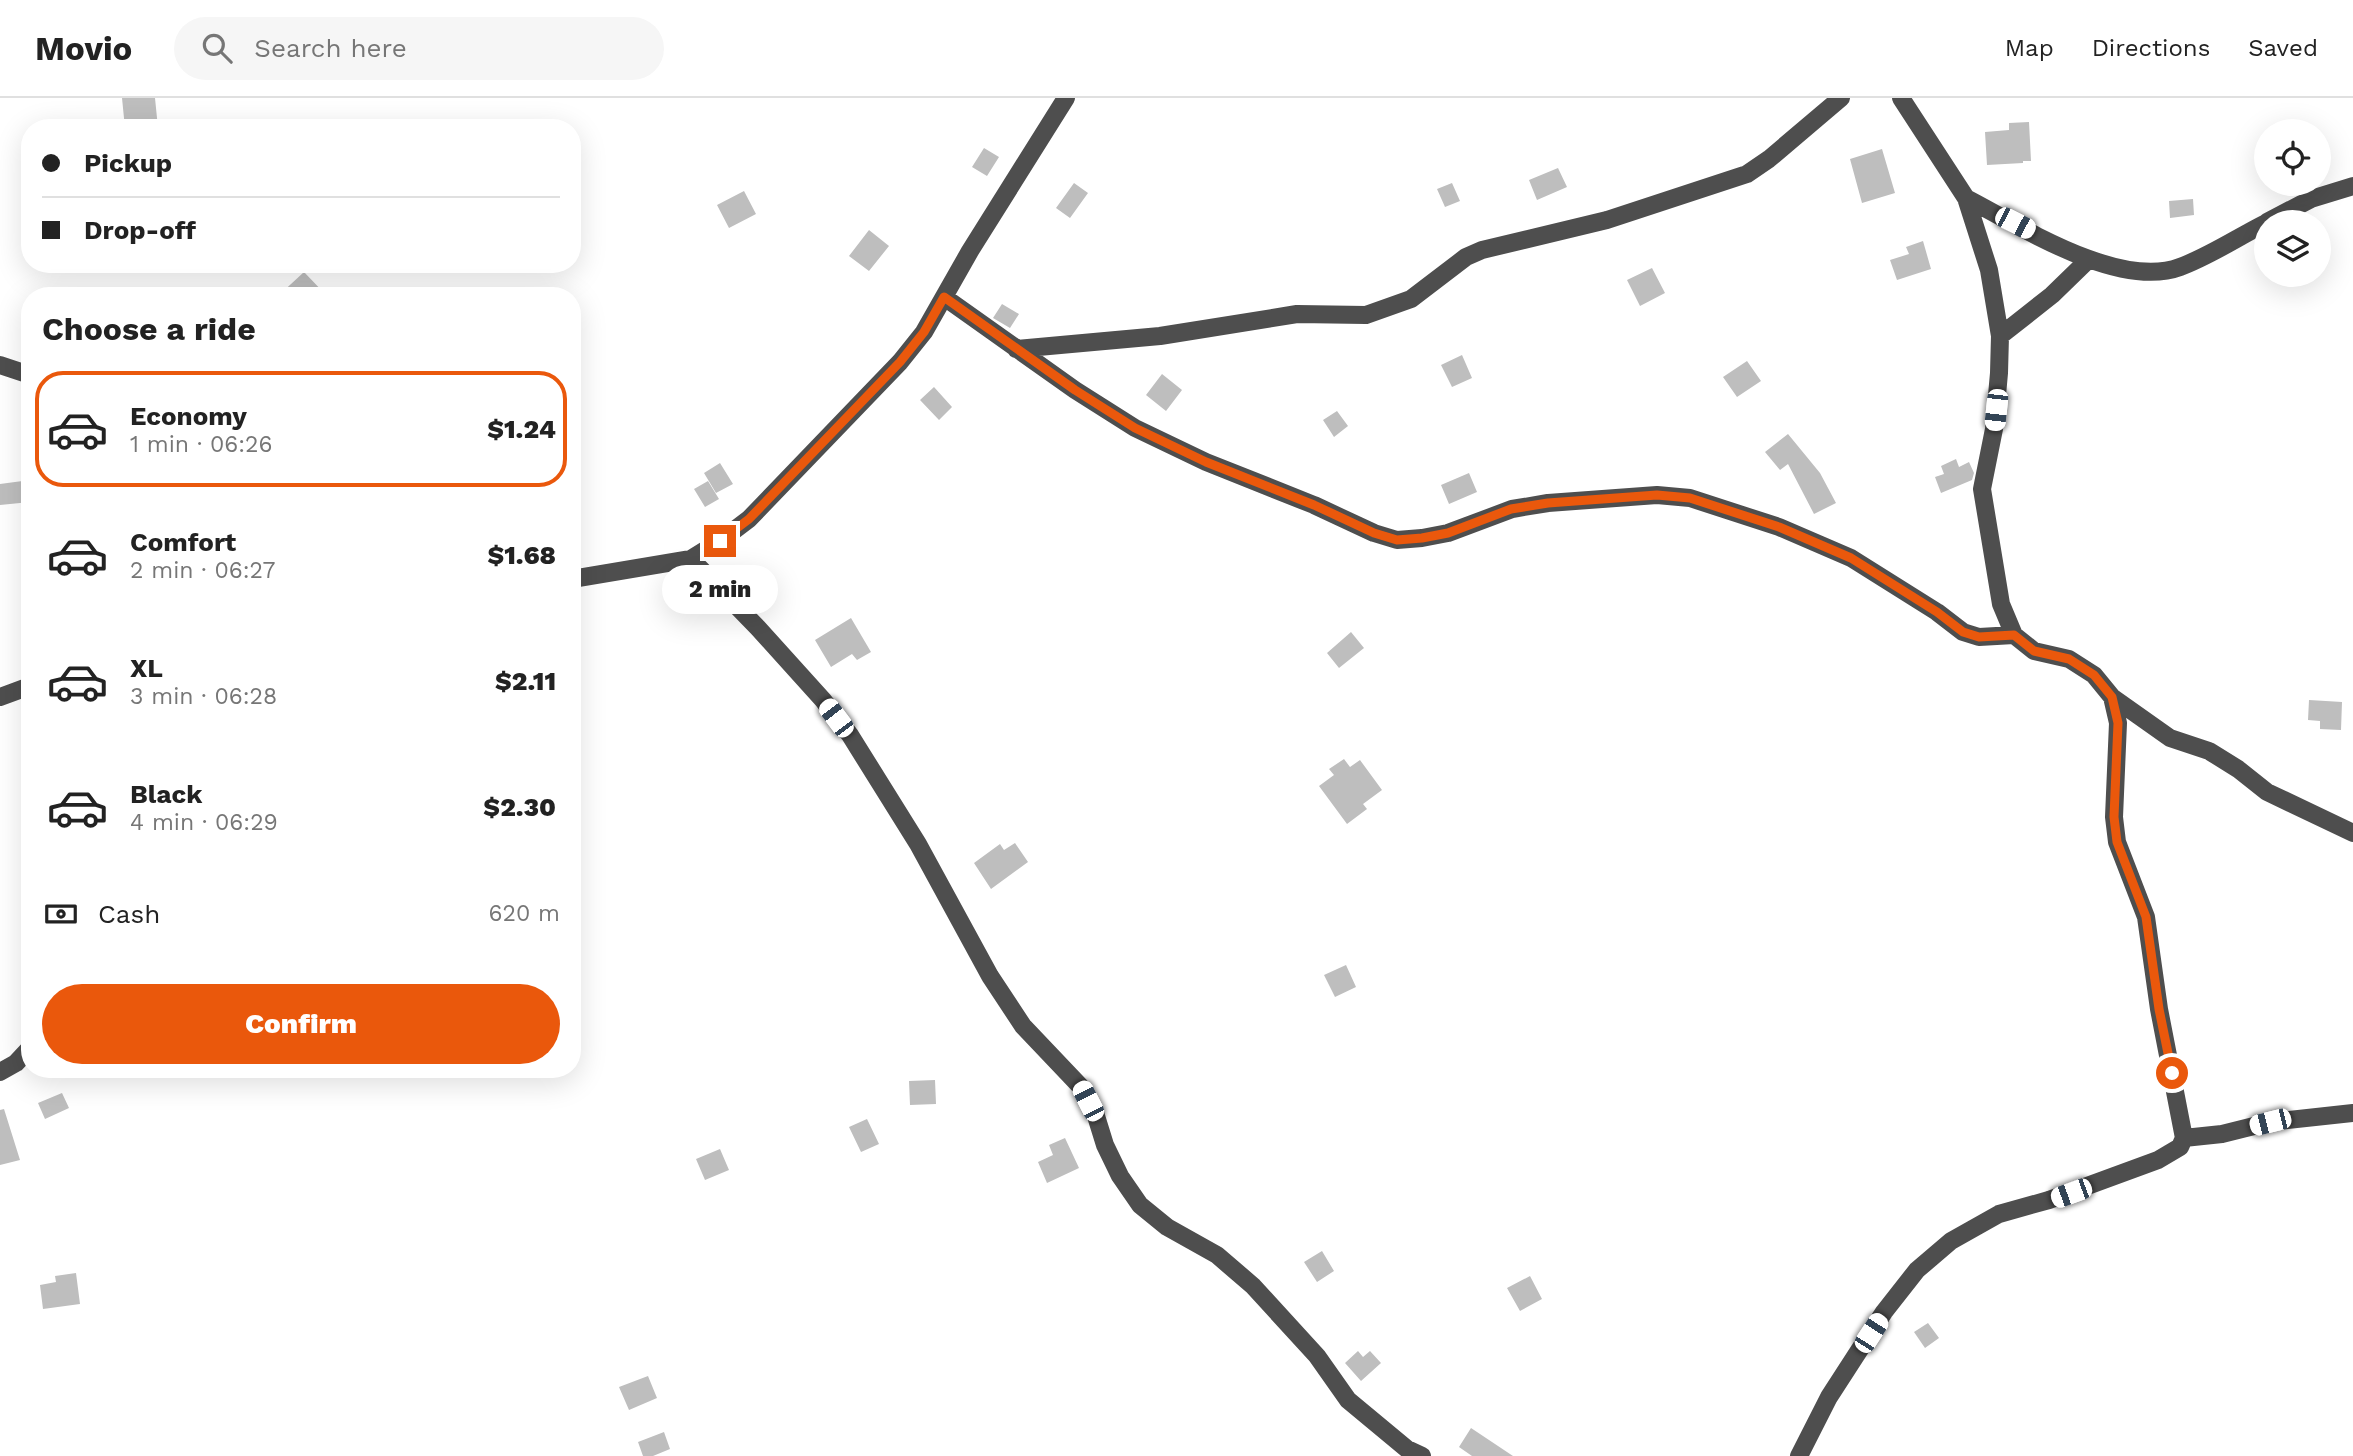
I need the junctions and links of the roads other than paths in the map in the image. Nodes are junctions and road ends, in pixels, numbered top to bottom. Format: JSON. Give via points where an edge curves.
{"nodes":[{"id":1,"x":1066,"y":98,"type":"edge"},
{"id":2,"x":1841,"y":98,"type":"edge"},
{"id":3,"x":1901,"y":98,"type":"edge"},
{"id":4,"x":2353,"y":186,"type":"edge"},
{"id":5,"x":1966,"y":198,"type":"junction"},
{"id":6,"x":2290,"y":210,"type":"edge"},
{"id":7,"x":2254,"y":229,"type":"edge"},
{"id":8,"x":2088,"y":260,"type":"junction"},
{"id":9,"x":944,"y":297,"type":"junction"},
{"id":10,"x":2000,"y":336,"type":"junction"},
{"id":11,"x":1016,"y":349,"type":"junction"},
{"id":12,"x":0,"y":365,"type":"edge"},
{"id":13,"x":21,"y":372,"type":"edge"},
{"id":14,"x":691,"y":559,"type":"junction"},
{"id":15,"x":581,"y":577,"type":"edge"},
{"id":16,"x":2014,"y":635,"type":"junction"},
{"id":17,"x":21,"y":689,"type":"edge"},
{"id":18,"x":0,"y":697,"type":"edge"},
{"id":19,"x":2112,"y":697,"type":"junction"},
{"id":20,"x":2353,"y":833,"type":"edge"},
{"id":21,"x":21,"y":1058,"type":"edge"},
{"id":22,"x":0,"y":1072,"type":"edge"},
{"id":23,"x":2353,"y":1113,"type":"edge"},
{"id":24,"x":2184,"y":1139,"type":"junction"},
{"id":25,"x":1422,"y":1456,"type":"edge"},
{"id":26,"x":1799,"y":1456,"type":"edge"}],
"edges":[{"from":1,"to":9,"type":"street"},
{"from":2,"to":11,"type":"street","via":[[1747,174],[1607,220],[1482,250],[1411,299],[1385,309],[1350,316],[1297,314],[1160,336]]},
{"from":3,"to":5,"type":"street"},
{"from":4,"to":6,"type":"street"},
{"from":5,"to":8,"type":"street"},
{"from":5,"to":10,"type":"street","via":[[1989,270]]},
{"from":7,"to":8,"type":"street","via":[[2161,272],[2138,272]]},
{"from":8,"to":10,"type":"street"},
{"from":9,"to":11,"type":"street"},
{"from":9,"to":14,"type":"street","via":[[900,362],[758,509]]},
{"from":10,"to":16,"type":"street","via":[[1994,429],[1982,489],[2001,604]]},
{"from":11,"to":16,"type":"street","via":[[1135,428],[1397,540],[1448,533],[1511,509],[1548,503],[1657,495],[1690,498],[1779,527],[1851,558],[1963,632],[1979,637]]},
{"from":12,"to":13,"type":"street"},
{"from":14,"to":15,"type":"street"},
{"from":14,"to":25,"type":"street","via":[[823,699],[850,735],[918,844],[990,976],[1024,1026],[1080,1086],[1120,1177],[1140,1205],[1167,1227],[1217,1255],[1253,1286],[1317,1356],[1348,1400]]},
{"from":16,"to":19,"type":"street","via":[[2034,651],[2069,659],[2094,675]]},
{"from":17,"to":18,"type":"street"},
{"from":19,"to":20,"type":"street","via":[[2170,738],[2209,751],[2267,792]]},
{"from":19,"to":24,"type":"street","via":[[2118,723],[2117,842],[2146,917]]},
{"from":21,"to":22,"type":"street"},
{"from":23,"to":24,"type":"street","via":[[2270,1122]]},
{"from":24,"to":26,"type":"street","via":[[2180,1147],[2158,1160],[1999,1214],[1951,1241],[1917,1270],[1884,1312],[1829,1397]]}]}
